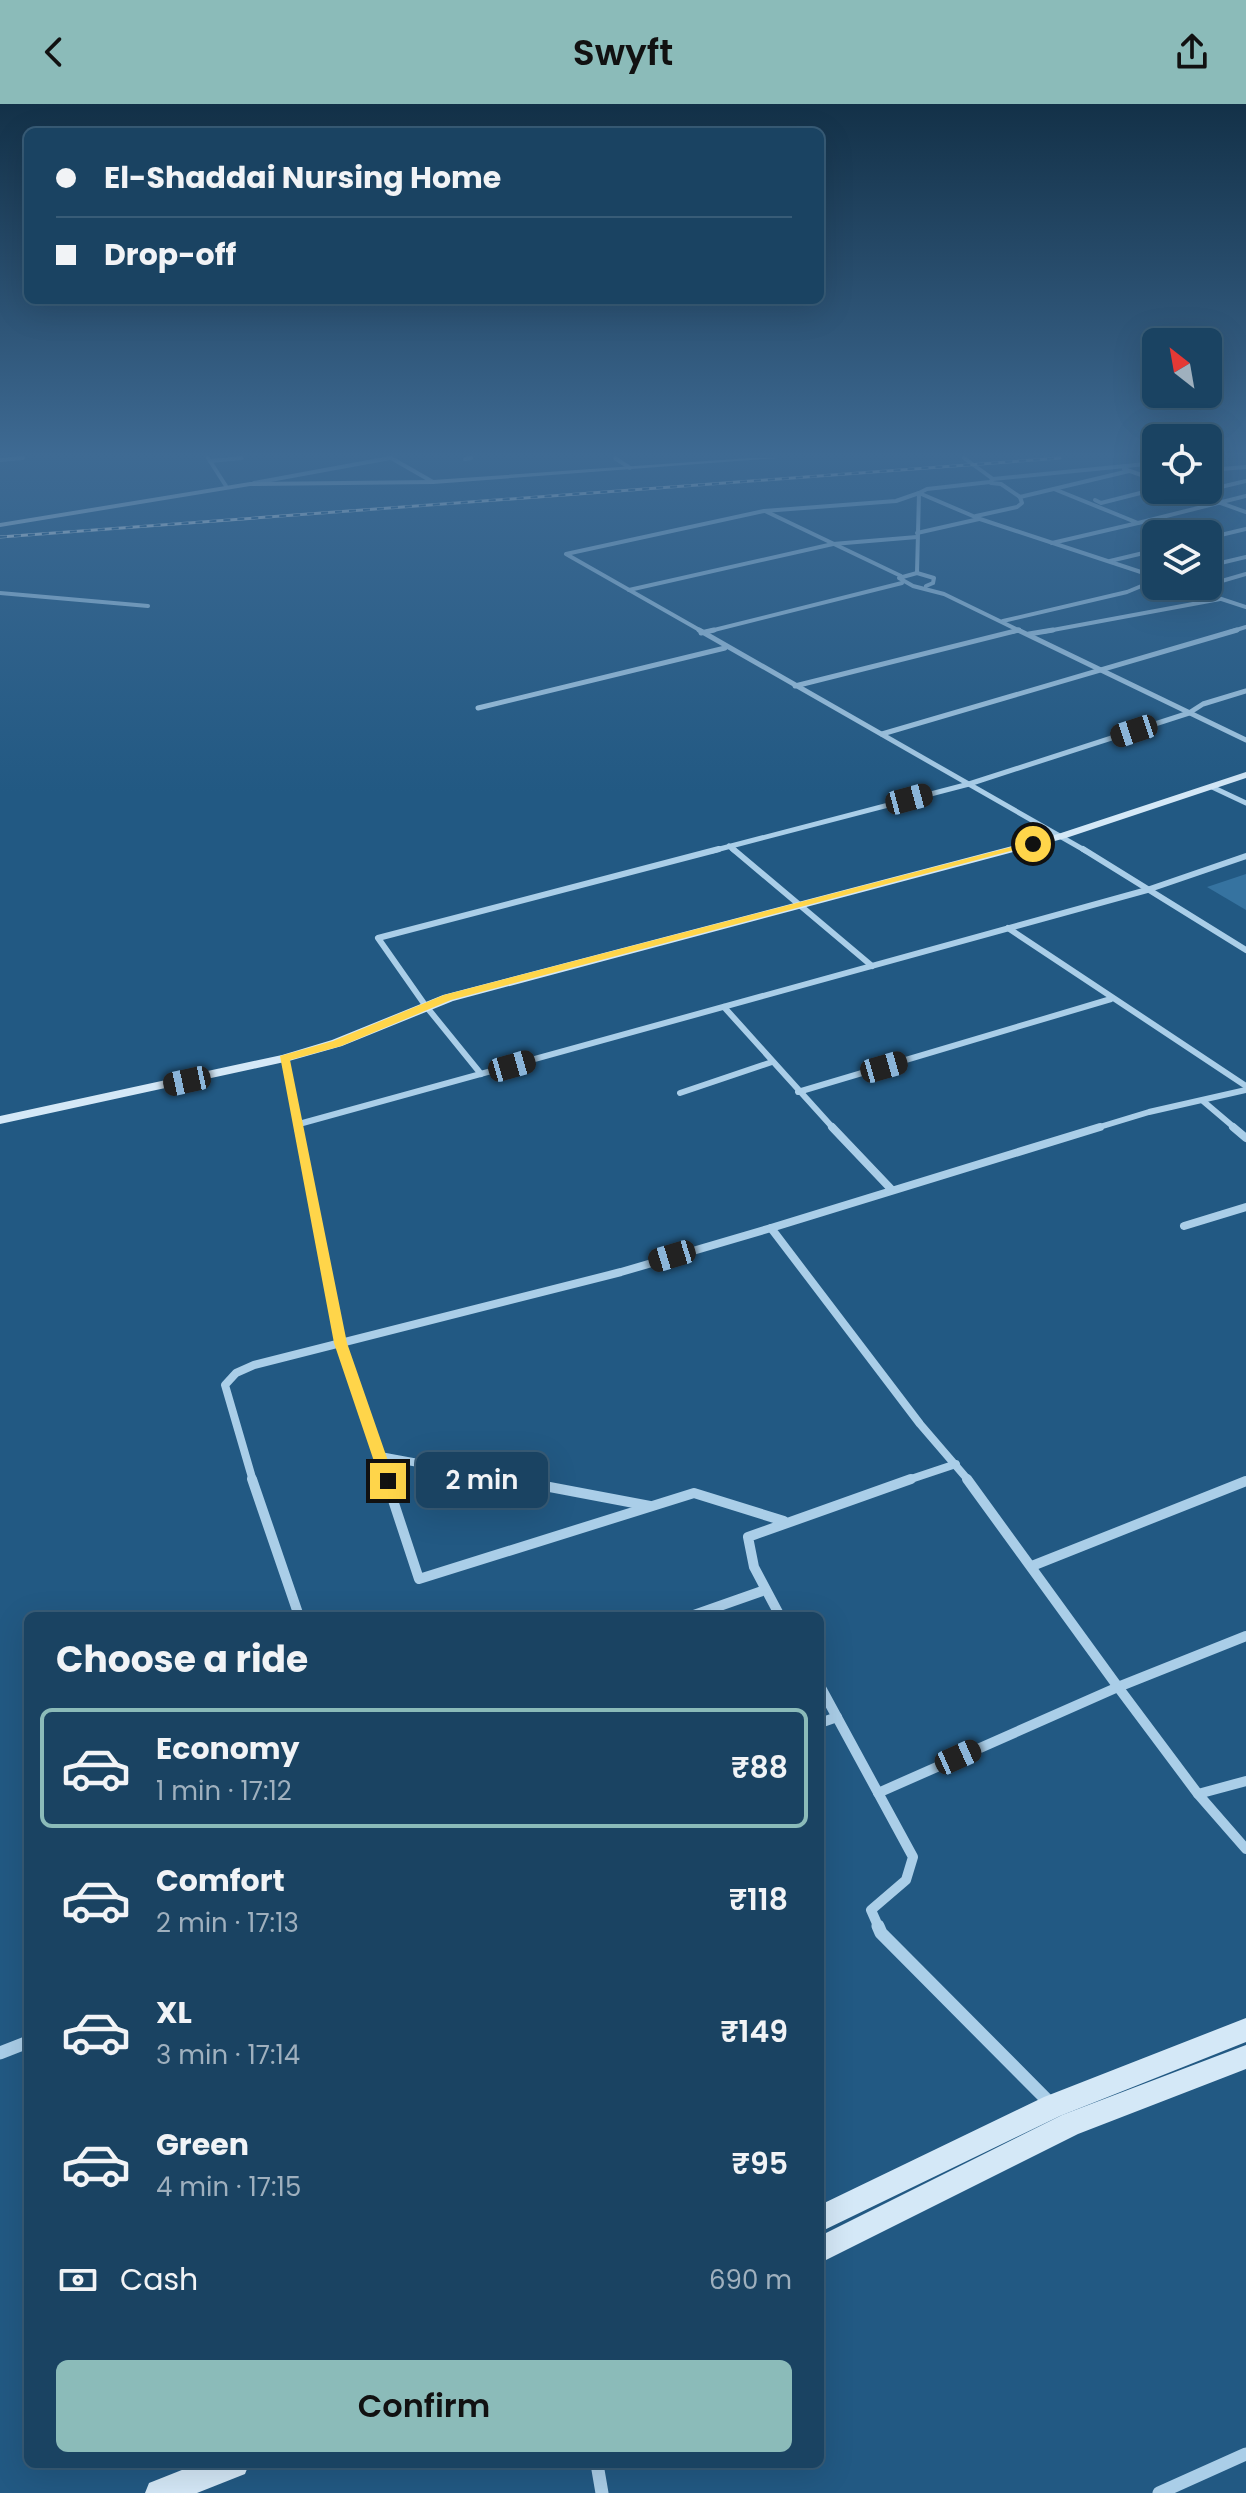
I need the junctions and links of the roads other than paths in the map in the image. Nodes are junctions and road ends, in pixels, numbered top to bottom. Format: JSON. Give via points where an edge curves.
{"nodes":[{"id":1,"x":593,"y":569,"type":"edge"},
{"id":2,"x":720,"y":569,"type":"edge"},
{"id":3,"x":887,"y":569,"type":"edge"},
{"id":4,"x":917,"y":569,"type":"edge"},
{"id":5,"x":917,"y":573,"type":"junction"},
{"id":6,"x":1246,"y":574,"type":"edge"},
{"id":7,"x":901,"y":576,"type":"junction"},
{"id":8,"x":1222,"y":581,"type":"edge"},
{"id":9,"x":902,"y":583,"type":"junction"},
{"id":10,"x":1142,"y":585,"type":"edge"},
{"id":11,"x":926,"y":586,"type":"junction"},
{"id":12,"x":629,"y":590,"type":"junction"},
{"id":13,"x":0,"y":593,"type":"edge"},
{"id":14,"x":1215,"y":600,"type":"edge"},
{"id":15,"x":1222,"y":600,"type":"edge"},
{"id":16,"x":148,"y":606,"type":"dead end"},
{"id":17,"x":1246,"y":607,"type":"edge"},
{"id":18,"x":1002,"y":622,"type":"junction"},
{"id":19,"x":1246,"y":627,"type":"edge"},
{"id":20,"x":1020,"y":630,"type":"junction"},
{"id":21,"x":700,"y":633,"type":"junction"},
{"id":22,"x":1029,"y":634,"type":"junction"},
{"id":23,"x":725,"y":648,"type":"junction"},
{"id":24,"x":1103,"y":669,"type":"junction"},
{"id":25,"x":795,"y":687,"type":"junction"},
{"id":26,"x":1246,"y":691,"type":"edge"},
{"id":27,"x":478,"y":708,"type":"dead end"},
{"id":28,"x":1189,"y":713,"type":"junction"},
{"id":29,"x":882,"y":734,"type":"junction"},
{"id":30,"x":1246,"y":740,"type":"edge"},
{"id":31,"x":1246,"y":769,"type":"edge"},
{"id":32,"x":1246,"y":775,"type":"edge"},
{"id":33,"x":969,"y":784,"type":"junction"},
{"id":34,"x":1212,"y":787,"type":"junction"},
{"id":35,"x":1246,"y":803,"type":"edge"},
{"id":36,"x":1058,"y":834,"type":"junction"},
{"id":37,"x":729,"y":846,"type":"junction"},
{"id":38,"x":1246,"y":856,"type":"edge"},
{"id":39,"x":1147,"y":890,"type":"junction"},
{"id":40,"x":796,"y":902,"type":"junction"},
{"id":41,"x":1008,"y":928,"type":"junction"},
{"id":42,"x":1246,"y":950,"type":"edge"},
{"id":43,"x":872,"y":966,"type":"junction"},
{"id":44,"x":1111,"y":999,"type":"junction"},
{"id":45,"x":423,"y":1002,"type":"junction"},
{"id":46,"x":724,"y":1007,"type":"junction"},
{"id":47,"x":284,"y":1058,"type":"junction"},
{"id":48,"x":772,"y":1062,"type":"junction"},
{"id":49,"x":481,"y":1074,"type":"junction"},
{"id":50,"x":1246,"y":1088,"type":"edge"},
{"id":51,"x":798,"y":1092,"type":"junction"},
{"id":52,"x":680,"y":1093,"type":"dead end"},
{"id":53,"x":1203,"y":1101,"type":"junction"},
{"id":54,"x":0,"y":1114,"type":"edge"},
{"id":55,"x":0,"y":1120,"type":"edge"},
{"id":56,"x":299,"y":1124,"type":"junction"},
{"id":57,"x":1246,"y":1138,"type":"edge"},
{"id":58,"x":891,"y":1189,"type":"junction"},
{"id":59,"x":1246,"y":1207,"type":"edge"},
{"id":60,"x":1184,"y":1226,"type":"dead end"},
{"id":61,"x":771,"y":1228,"type":"junction"},
{"id":62,"x":341,"y":1343,"type":"junction"},
{"id":63,"x":380,"y":1456,"type":"junction"},
{"id":64,"x":956,"y":1464,"type":"junction"},
{"id":65,"x":1246,"y":1481,"type":"edge"},
{"id":66,"x":652,"y":1506,"type":"junction"},
{"id":67,"x":784,"y":1521,"type":"junction"},
{"id":68,"x":1032,"y":1566,"type":"junction"},
{"id":69,"x":765,"y":1590,"type":"junction"},
{"id":70,"x":298,"y":1612,"type":"edge"},
{"id":71,"x":702,"y":1612,"type":"edge"},
{"id":72,"x":778,"y":1612,"type":"edge"},
{"id":73,"x":1246,"y":1636,"type":"edge"},
{"id":74,"x":1118,"y":1687,"type":"junction"},
{"id":75,"x":824,"y":1693,"type":"edge"},
{"id":76,"x":837,"y":1717,"type":"junction"},
{"id":77,"x":824,"y":1722,"type":"edge"},
{"id":78,"x":1246,"y":1781,"type":"edge"},
{"id":79,"x":878,"y":1793,"type":"junction"},
{"id":80,"x":1198,"y":1794,"type":"junction"},
{"id":81,"x":1246,"y":1849,"type":"edge"},
{"id":82,"x":1246,"y":2030,"type":"edge"},
{"id":83,"x":24,"y":2044,"type":"edge"},
{"id":84,"x":0,"y":2053,"type":"edge"},
{"id":85,"x":1246,"y":2057,"type":"edge"},
{"id":86,"x":1062,"y":2115,"type":"junction"},
{"id":87,"x":824,"y":2217,"type":"edge"},
{"id":88,"x":824,"y":2248,"type":"edge"},
{"id":89,"x":1246,"y":2454,"type":"edge"},
{"id":90,"x":225,"y":2468,"type":"edge"},
{"id":91,"x":598,"y":2468,"type":"edge"},
{"id":92,"x":159,"y":2493,"type":"edge"},
{"id":93,"x":602,"y":2493,"type":"edge"},
{"id":94,"x":1159,"y":2493,"type":"edge"}],
"edges":[{"from":1,"to":12,"type":"street"},
{"from":2,"to":12,"type":"street"},
{"from":3,"to":7,"type":"street"},
{"from":4,"to":5,"type":"street"},
{"from":5,"to":7,"type":"street"},
{"from":5,"to":11,"type":"street","via":[[934,578]]},
{"from":6,"to":8,"type":"street"},
{"from":7,"to":9,"type":"street"},
{"from":9,"to":11,"type":"street"},
{"from":9,"to":21,"type":"street"},
{"from":10,"to":18,"type":"street"},
{"from":11,"to":18,"type":"street"},
{"from":12,"to":21,"type":"street"},
{"from":13,"to":16,"type":"street"},
{"from":14,"to":22,"type":"street"},
{"from":15,"to":17,"type":"street"},
{"from":18,"to":20,"type":"street"},
{"from":19,"to":24,"type":"street"},
{"from":20,"to":22,"type":"street"},
{"from":20,"to":25,"type":"street"},
{"from":21,"to":23,"type":"street"},
{"from":22,"to":24,"type":"street"},
{"from":23,"to":25,"type":"street"},
{"from":23,"to":27,"type":"street"},
{"from":24,"to":28,"type":"street"},
{"from":24,"to":29,"type":"street"},
{"from":25,"to":29,"type":"street"},
{"from":26,"to":28,"type":"street"},
{"from":28,"to":30,"type":"street"},
{"from":28,"to":33,"type":"street"},
{"from":29,"to":33,"type":"street"},
{"from":31,"to":36,"type":"street"},
{"from":32,"to":34,"type":"street"},
{"from":33,"to":36,"type":"street"},
{"from":33,"to":37,"type":"street"},
{"from":34,"to":35,"type":"street"},
{"from":34,"to":36,"type":"street"},
{"from":36,"to":39,"type":"street"},
{"from":36,"to":40,"type":"street"},
{"from":37,"to":40,"type":"street"},
{"from":37,"to":45,"type":"street","via":[[378,938]]},
{"from":38,"to":39,"type":"street"},
{"from":39,"to":41,"type":"street"},
{"from":39,"to":42,"type":"street"},
{"from":40,"to":43,"type":"street"},
{"from":40,"to":45,"type":"street"},
{"from":41,"to":43,"type":"street"},
{"from":41,"to":44,"type":"street"},
{"from":43,"to":46,"type":"street"},
{"from":44,"to":50,"type":"street"},
{"from":44,"to":51,"type":"street"},
{"from":45,"to":47,"type":"street","via":[[348,1039]]},
{"from":45,"to":49,"type":"street"},
{"from":45,"to":54,"type":"street","via":[[303,1046]]},
{"from":46,"to":48,"type":"street"},
{"from":46,"to":49,"type":"street"},
{"from":47,"to":55,"type":"street"},
{"from":47,"to":56,"type":"street"},
{"from":48,"to":51,"type":"street"},
{"from":48,"to":52,"type":"street"},
{"from":49,"to":56,"type":"street"},
{"from":50,"to":53,"type":"street"},
{"from":51,"to":58,"type":"street"},
{"from":53,"to":57,"type":"street"},
{"from":53,"to":58,"type":"street","via":[[1149,1112]]},
{"from":56,"to":62,"type":"street"},
{"from":58,"to":61,"type":"street"},
{"from":59,"to":60,"type":"street"},
{"from":61,"to":62,"type":"street"},
{"from":61,"to":64,"type":"street"},
{"from":62,"to":63,"type":"street"},
{"from":62,"to":70,"type":"street","via":[[254,1365],[225,1385]]},
{"from":63,"to":66,"type":"street"},
{"from":63,"to":66,"type":"street","via":[[419,1579]]},
{"from":64,"to":67,"type":"street"},
{"from":64,"to":68,"type":"street"},
{"from":65,"to":68,"type":"street"},
{"from":66,"to":67,"type":"street","via":[[694,1493]]},
{"from":67,"to":69,"type":"street","via":[[748,1537]]},
{"from":68,"to":74,"type":"street"},
{"from":69,"to":71,"type":"street"},
{"from":69,"to":72,"type":"street"},
{"from":73,"to":74,"type":"street"},
{"from":74,"to":79,"type":"street"},
{"from":74,"to":80,"type":"street"},
{"from":75,"to":76,"type":"street"},
{"from":76,"to":77,"type":"street"},
{"from":76,"to":79,"type":"street"},
{"from":78,"to":80,"type":"street"},
{"from":79,"to":86,"type":"street","via":[[913,1857],[906,1880],[871,1910],[881,1933]]},
{"from":80,"to":81,"type":"street"},
{"from":82,"to":86,"type":"street"},
{"from":83,"to":84,"type":"street"},
{"from":85,"to":86,"type":"street"},
{"from":86,"to":87,"type":"street"},
{"from":86,"to":88,"type":"street"},
{"from":89,"to":94,"type":"street"},
{"from":90,"to":92,"type":"street"},
{"from":91,"to":93,"type":"street"}]}
